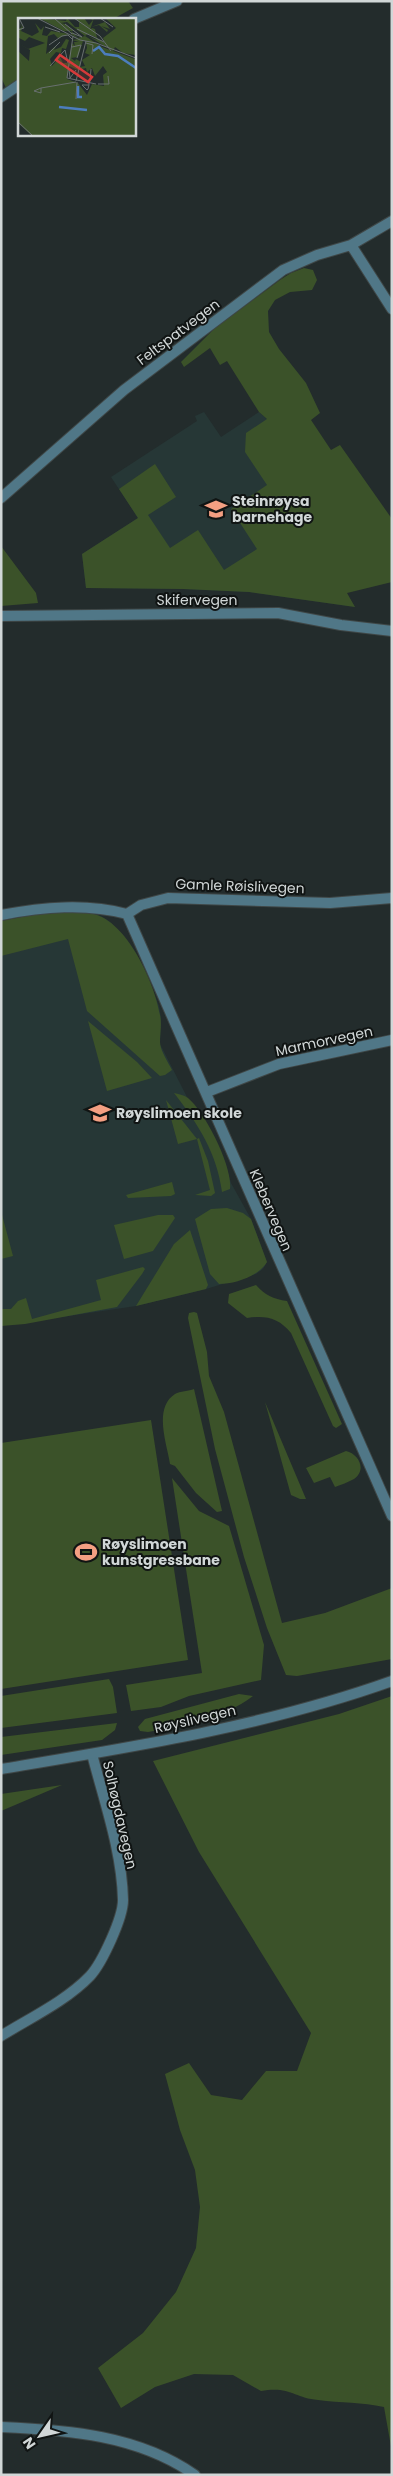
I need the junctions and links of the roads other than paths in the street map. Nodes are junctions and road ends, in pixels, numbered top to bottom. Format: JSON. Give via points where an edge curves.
{"nodes":[{"id":1,"x":177,"y":1,"type":"edge"},
{"id":2,"x":135,"y":19,"type":"edge"},
{"id":3,"x":18,"y":86,"type":"edge"},
{"id":4,"x":1,"y":96,"type":"edge"},
{"id":5,"x":392,"y":221,"type":"edge"},
{"id":6,"x":351,"y":245,"type":"junction"},
{"id":7,"x":392,"y":309,"type":"edge"},
{"id":8,"x":1,"y":498,"type":"edge"},
{"id":9,"x":1,"y":616,"type":"edge"},
{"id":10,"x":392,"y":630,"type":"edge"},
{"id":11,"x":392,"y":898,"type":"edge"},
{"id":12,"x":127,"y":914,"type":"junction"},
{"id":13,"x":1,"y":915,"type":"edge"},
{"id":14,"x":392,"y":1040,"type":"edge"},
{"id":15,"x":207,"y":1092,"type":"junction"},
{"id":16,"x":387,"y":1494,"type":"edge"},
{"id":17,"x":392,"y":1516,"type":"edge"},
{"id":18,"x":392,"y":1681,"type":"edge"},
{"id":19,"x":92,"y":1754,"type":"junction"},
{"id":20,"x":1,"y":1770,"type":"edge"},
{"id":21,"x":1,"y":2036,"type":"edge"},
{"id":22,"x":1,"y":2427,"type":"edge"},
{"id":23,"x":195,"y":2475,"type":"edge"}],
"edges":[{"from":1,"to":2,"type":"street"},
{"from":3,"to":4,"type":"street"},
{"from":5,"to":6,"type":"street","name":"Feltspatvegen"},
{"from":6,"to":7,"type":"street"},
{"from":6,"to":8,"type":"street","name":"Feltspatvegen","via":[[283,270],[124,390]]},
{"from":9,"to":10,"type":"street","name":"Skifervegen","via":[[278,613],[341,625]]},
{"from":11,"to":12,"type":"street","name":"Gamle Røislivegen","via":[[330,903],[168,898],[141,905]]},
{"from":12,"to":13,"type":"street","via":[[102,907],[38,908]]},
{"from":12,"to":15,"type":"street","name":"Klebervegen"},
{"from":14,"to":15,"type":"street","name":"Marmorvegen","via":[[279,1064]]},
{"from":15,"to":16,"type":"street","name":"Klebervegen","via":[[282,1268]]},
{"from":16,"to":17,"type":"street","name":"Klebervegen"},
{"from":18,"to":19,"type":"street","name":"Røyslivegen","via":[[281,1714]]},
{"from":19,"to":20,"type":"street","name":"Røyslivegen"},
{"from":19,"to":21,"type":"street","name":"Solhøgdavegen","via":[[117,1853],[123,1902],[111,1942],[91,1975],[71,1992]]},
{"from":22,"to":23,"type":"street","via":[[82,2432],[153,2450]]}]}
